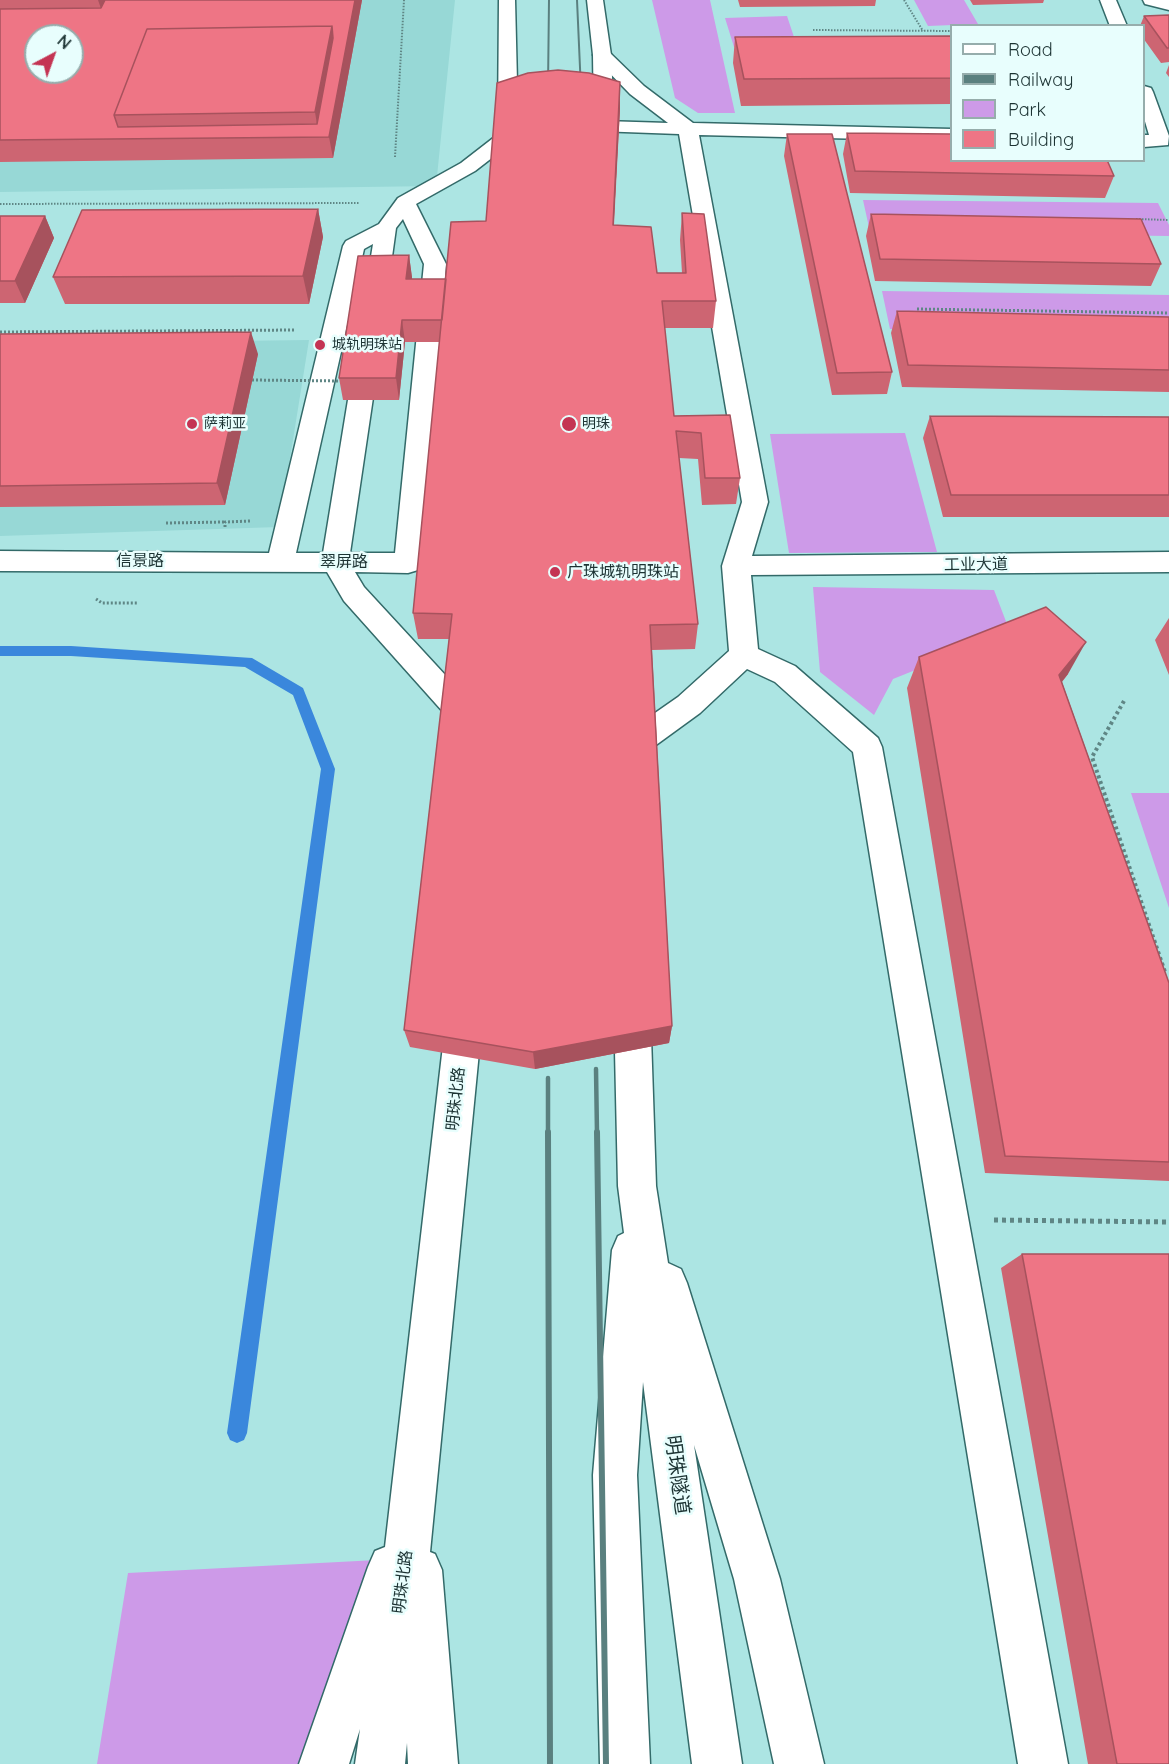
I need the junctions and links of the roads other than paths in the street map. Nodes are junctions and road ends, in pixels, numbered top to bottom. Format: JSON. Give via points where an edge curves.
{"nodes":[{"id":1,"x":507,"y":0,"type":"edge"},
{"id":2,"x":595,"y":0,"type":"edge"},
{"id":3,"x":1108,"y":0,"type":"edge"},
{"id":4,"x":1151,"y":0,"type":"edge"},
{"id":5,"x":1169,"y":5,"type":"edge"},
{"id":6,"x":1118,"y":24,"type":"edge"},
{"id":7,"x":602,"y":55,"type":"junction"},
{"id":8,"x":1145,"y":99,"type":"edge"},
{"id":9,"x":688,"y":129,"type":"junction"},
{"id":10,"x":950,"y":135,"type":"edge"},
{"id":11,"x":508,"y":136,"type":"junction"},
{"id":12,"x":1158,"y":145,"type":"edge"},
{"id":13,"x":507,"y":166,"type":"edge"},
{"id":14,"x":405,"y":202,"type":"junction"},
{"id":15,"x":386,"y":228,"type":"junction"},
{"id":16,"x":0,"y":561,"type":"edge"},
{"id":17,"x":280,"y":562,"type":"junction"},
{"id":18,"x":335,"y":562,"type":"junction"},
{"id":19,"x":1169,"y":562,"type":"edge"},
{"id":20,"x":736,"y":566,"type":"junction"},
{"id":21,"x":744,"y":655,"type":"junction"},
{"id":22,"x":622,"y":717,"type":"edge"},
{"id":23,"x":493,"y":730,"type":"edge"},
{"id":24,"x":631,"y":975,"type":"edge"},
{"id":25,"x":468,"y":982,"type":"edge"},
{"id":26,"x":637,"y":1186,"type":"junction"},
{"id":27,"x":414,"y":1500,"type":"junction"},
{"id":28,"x":324,"y":1764,"type":"edge"},
{"id":29,"x":380,"y":1764,"type":"edge"},
{"id":30,"x":433,"y":1764,"type":"edge"},
{"id":31,"x":625,"y":1764,"type":"edge"},
{"id":32,"x":717,"y":1764,"type":"edge"},
{"id":33,"x":799,"y":1764,"type":"edge"},
{"id":34,"x":1043,"y":1764,"type":"edge"}],
"edges":[{"from":1,"to":11,"type":"main road"},
{"from":2,"to":7,"type":"main road"},
{"from":3,"to":6,"type":"main road"},
{"from":4,"to":5,"type":"main road"},
{"from":7,"to":9,"type":"main road","via":[[637,90]]},
{"from":7,"to":9,"type":"main road","via":[[604,139]]},
{"from":8,"to":12,"type":"main road"},
{"from":9,"to":10,"type":"main road"},
{"from":9,"to":20,"type":"main road","via":[[755,502]]},
{"from":11,"to":13,"type":"main road"},
{"from":11,"to":14,"type":"main road","via":[[468,167]]},
{"from":14,"to":15,"type":"main road"},
{"from":14,"to":18,"type":"main road","name":"翠屏路","via":[[435,264],[408,563]]},
{"from":15,"to":17,"type":"main road","via":[[354,246]]},
{"from":15,"to":18,"type":"main road"},
{"from":16,"to":17,"type":"main road","name":"信景路"},
{"from":17,"to":18,"type":"main road","name":"翠屏路"},
{"from":18,"to":23,"type":"main road","via":[[354,594]]},
{"from":19,"to":20,"type":"main road","name":"工业大道"},
{"from":20,"to":21,"type":"main road"},
{"from":21,"to":22,"type":"main road","via":[[624,764]]},
{"from":21,"to":34,"type":"main road","via":[[785,674],[867,747]]},
{"from":24,"to":26,"type":"main road"},
{"from":25,"to":27,"type":"main road","name":"明珠北路"},
{"from":26,"to":31,"type":"main road","via":[[615,1475]]},
{"from":26,"to":32,"type":"main road","name":"明珠隧道"},
{"from":26,"to":33,"type":"main road","via":[[757,1579]]},
{"from":27,"to":28,"type":"main road"},
{"from":27,"to":29,"type":"main road","name":"明珠北路"},
{"from":27,"to":30,"type":"main road"}]}
